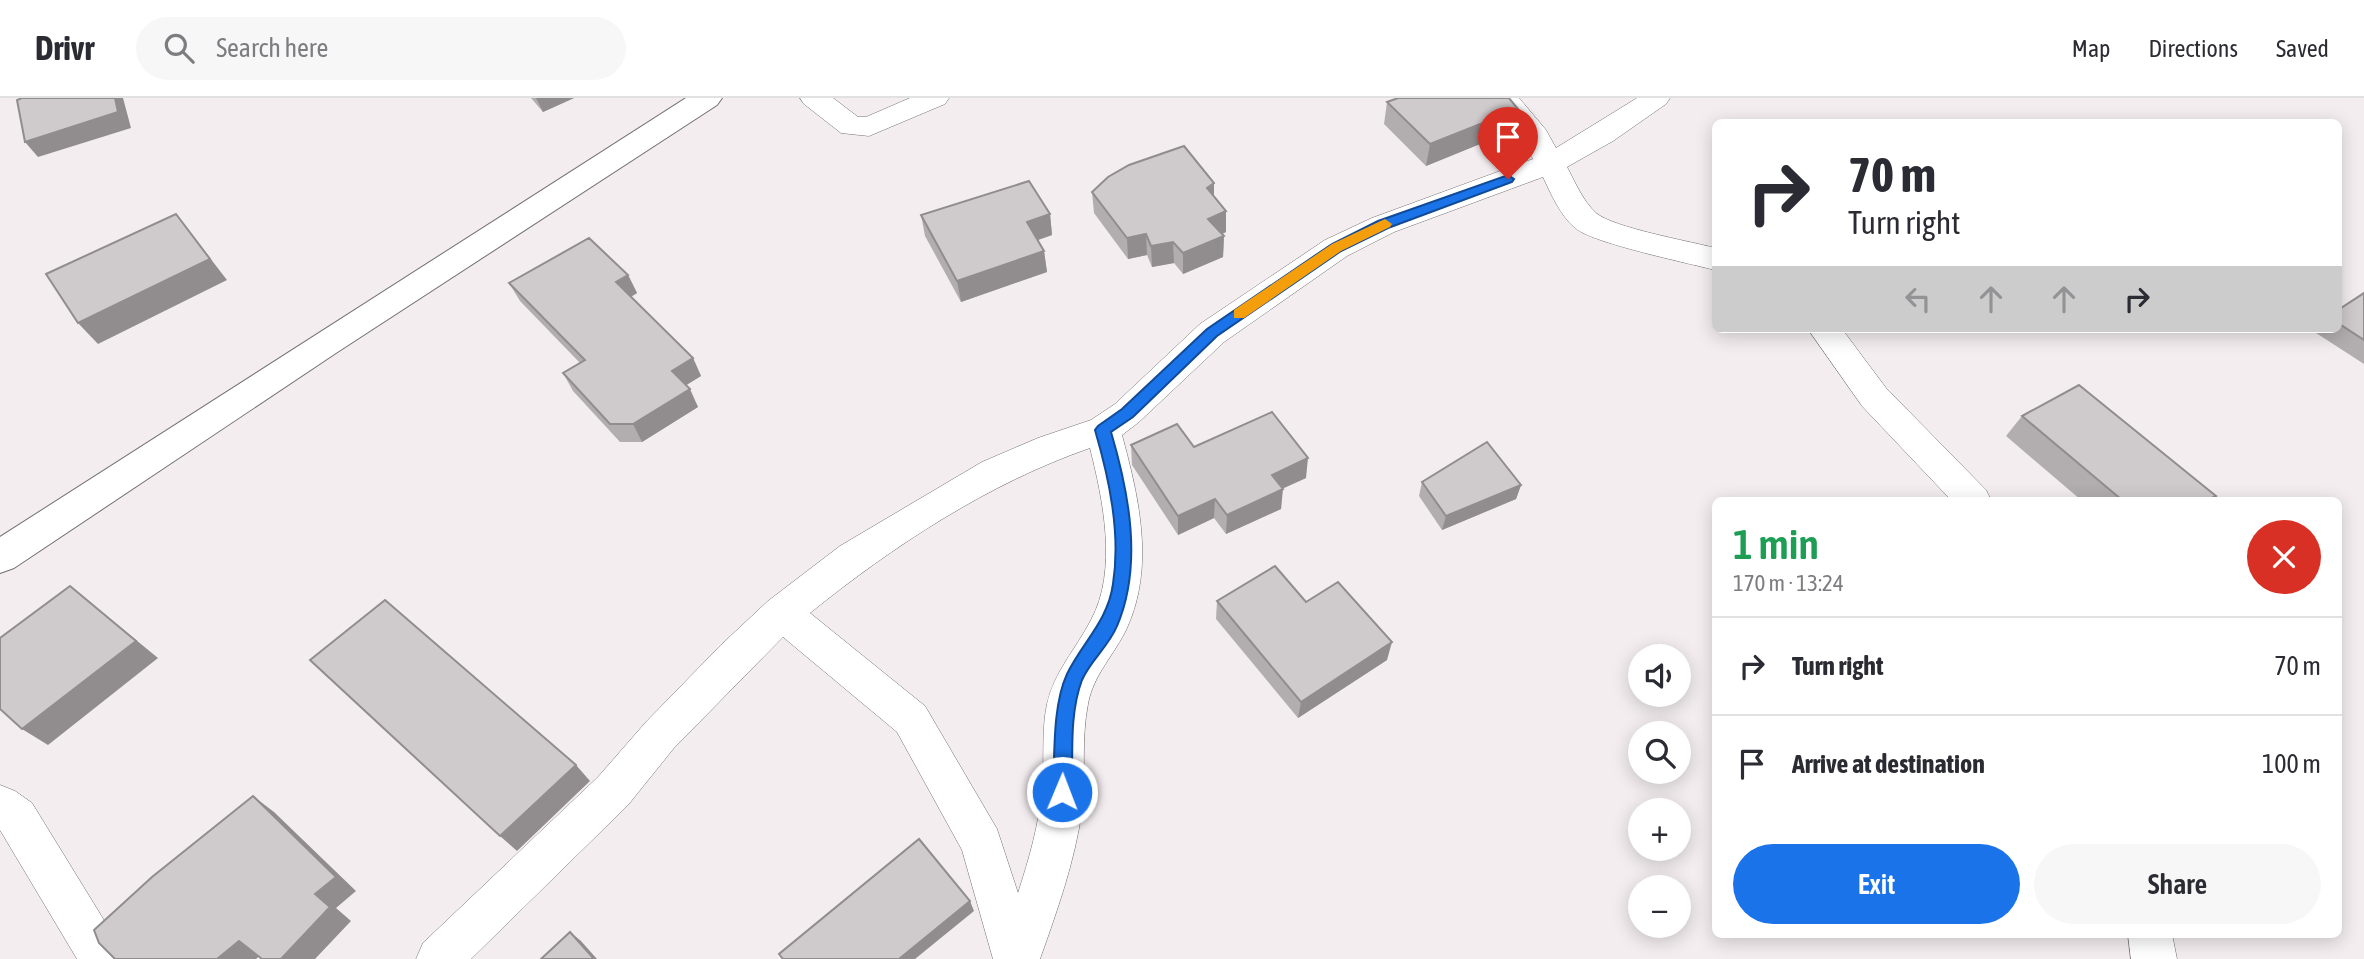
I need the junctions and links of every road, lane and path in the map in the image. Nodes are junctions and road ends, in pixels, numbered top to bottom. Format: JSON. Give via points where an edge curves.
{"nodes":[{"id":1,"x":707,"y":98,"type":"edge"},
{"id":2,"x":814,"y":98,"type":"edge"},
{"id":3,"x":935,"y":98,"type":"edge"},
{"id":4,"x":1504,"y":98,"type":"edge"},
{"id":5,"x":1656,"y":98,"type":"edge"},
{"id":6,"x":1552,"y":163,"type":"junction"},
{"id":7,"x":1712,"y":257,"type":"edge"},
{"id":8,"x":1827,"y":333,"type":"edge"},
{"id":9,"x":1103,"y":430,"type":"junction"},
{"id":10,"x":1970,"y":497,"type":"edge"},
{"id":11,"x":0,"y":557,"type":"edge"},
{"id":12,"x":782,"y":613,"type":"junction"},
{"id":13,"x":0,"y":805,"type":"edge"},
{"id":14,"x":2151,"y":938,"type":"edge"},
{"id":15,"x":102,"y":959,"type":"edge"},
{"id":16,"x":439,"y":959,"type":"edge"},
{"id":17,"x":1017,"y":959,"type":"edge"},
{"id":18,"x":2154,"y":959,"type":"edge"}],
"edges":[{"from":1,"to":11,"type":"street"},
{"from":2,"to":3,"type":"street","via":[[851,126],[869,127]]},
{"from":4,"to":6,"type":"street"},
{"from":5,"to":6,"type":"street"},
{"from":6,"to":7,"type":"street","via":[[1569,199],[1586,220],[1606,230]]},
{"from":6,"to":9,"type":"street","via":[[1383,225],[1336,248],[1212,332]]},
{"from":8,"to":10,"type":"street","via":[[1874,397]]},
{"from":9,"to":12,"type":"street","via":[[995,472],[853,557]]},
{"from":9,"to":17,"type":"street","via":[[1118,481],[1122,585],[1109,625],[1074,677],[1049,868]]},
{"from":12,"to":16,"type":"street","via":[[613,791]]},
{"from":12,"to":17,"type":"street","via":[[911,719],[982,843]]},
{"from":13,"to":15,"type":"street","via":[[17,817]]},
{"from":14,"to":18,"type":"street"}]}
